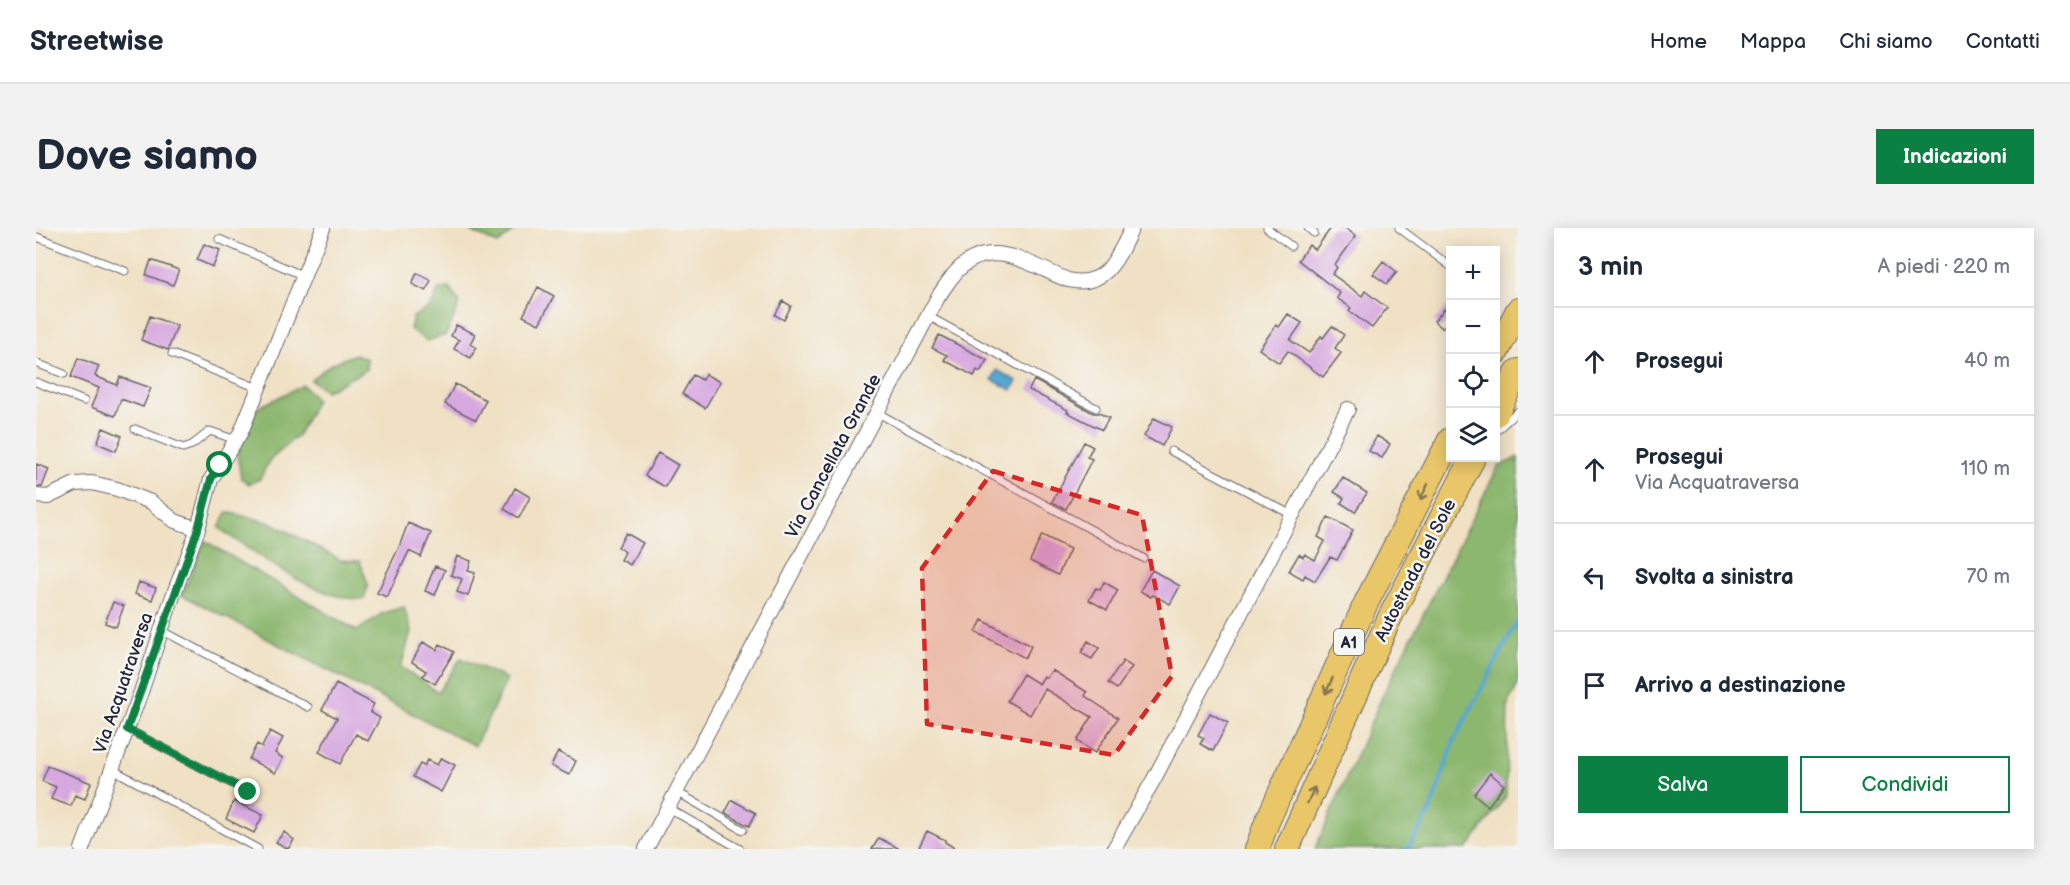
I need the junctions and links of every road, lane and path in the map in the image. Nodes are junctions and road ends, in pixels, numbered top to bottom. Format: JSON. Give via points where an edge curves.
{"nodes":[{"id":1,"x":40,"y":228,"type":"edge"},
{"id":2,"x":323,"y":228,"type":"edge"},
{"id":3,"x":1132,"y":228,"type":"edge"},
{"id":4,"x":1267,"y":228,"type":"edge"},
{"id":5,"x":1399,"y":228,"type":"edge"},
{"id":6,"x":36,"y":237,"type":"edge"},
{"id":7,"x":219,"y":238,"type":"dead end"},
{"id":8,"x":1291,"y":246,"type":"dead end"},
{"id":9,"x":1446,"y":263,"type":"edge"},
{"id":10,"x":124,"y":270,"type":"dead end"},
{"id":11,"x":304,"y":276,"type":"junction"},
{"id":12,"x":1518,"y":310,"type":"edge"},
{"id":13,"x":928,"y":316,"type":"junction"},
{"id":14,"x":1500,"y":345,"type":"edge"},
{"id":15,"x":172,"y":354,"type":"dead end"},
{"id":16,"x":36,"y":363,"type":"edge"},
{"id":17,"x":1518,"y":371,"type":"edge"},
{"id":18,"x":64,"y":374,"type":"dead end"},
{"id":19,"x":36,"y":382,"type":"edge"},
{"id":20,"x":258,"y":388,"type":"junction"},
{"id":21,"x":84,"y":401,"type":"dead end"},
{"id":22,"x":1096,"y":408,"type":"dead end"},
{"id":23,"x":1499,"y":408,"type":"edge"},
{"id":24,"x":1348,"y":409,"type":"dead end"},
{"id":25,"x":1518,"y":411,"type":"edge"},
{"id":26,"x":876,"y":412,"type":"junction"},
{"id":27,"x":1500,"y":427,"type":"edge"},
{"id":28,"x":135,"y":429,"type":"dead end"},
{"id":29,"x":237,"y":441,"type":"junction"},
{"id":30,"x":1446,"y":448,"type":"edge"},
{"id":31,"x":1170,"y":451,"type":"dead end"},
{"id":32,"x":1471,"y":462,"type":"edge"},
{"id":33,"x":36,"y":496,"type":"edge"},
{"id":34,"x":1292,"y":515,"type":"junction"},
{"id":35,"x":198,"y":529,"type":"junction"},
{"id":36,"x":1143,"y":558,"type":"dead end"},
{"id":37,"x":161,"y":630,"type":"junction"},
{"id":38,"x":308,"y":707,"type":"dead end"},
{"id":39,"x":127,"y":729,"type":"junction"},
{"id":40,"x":112,"y":769,"type":"junction"},
{"id":41,"x":248,"y":792,"type":"dead end"},
{"id":42,"x":677,"y":792,"type":"junction"},
{"id":43,"x":668,"y":808,"type":"junction"},
{"id":44,"x":743,"y":830,"type":"dead end"},
{"id":45,"x":82,"y":849,"type":"edge"},
{"id":46,"x":258,"y":849,"type":"edge"},
{"id":47,"x":646,"y":849,"type":"edge"},
{"id":48,"x":740,"y":849,"type":"edge"},
{"id":49,"x":1114,"y":849,"type":"edge"},
{"id":50,"x":1257,"y":849,"type":"edge"},
{"id":51,"x":1287,"y":849,"type":"edge"}],
"edges":[{"from":1,"to":6,"type":"lane"},
{"from":2,"to":11,"type":"street","name":"Via Acquatraversa"},
{"from":3,"to":13,"type":"street","name":"Via Cancellata Grande","via":[[1108,271],[1082,282],[1068,280],[1017,257],[978,256],[952,277]]},
{"from":4,"to":8,"type":"lane"},
{"from":5,"to":9,"type":"lane"},
{"from":6,"to":10,"type":"lane"},
{"from":7,"to":11,"type":"lane"},
{"from":11,"to":20,"type":"street","name":"Via Acquatraversa"},
{"from":12,"to":14,"type":"highway"},
{"from":13,"to":22,"type":"lane"},
{"from":13,"to":26,"type":"street","name":"Via Cancellata Grande"},
{"from":15,"to":20,"type":"lane"},
{"from":16,"to":18,"type":"lane"},
{"from":17,"to":23,"type":"highway"},
{"from":19,"to":21,"type":"lane"},
{"from":20,"to":29,"type":"street","name":"Via Acquatraversa"},
{"from":24,"to":34,"type":"street"},
{"from":25,"to":27,"type":"lane"},
{"from":26,"to":36,"type":"lane"},
{"from":26,"to":42,"type":"street","name":"Via Cancellata Grande"},
{"from":28,"to":29,"type":"lane","via":[[183,448],[210,431]]},
{"from":29,"to":35,"type":"street","name":"Via Acquatraversa","via":[[211,479]]},
{"from":30,"to":50,"type":"highway","name":"Autostrada del Sole","number":"A1","one_way":true,"via":[[1366,603]]},
{"from":31,"to":34,"type":"lane"},
{"from":51,"to":32,"type":"highway","name":"Autostrada del Sole","number":"A1","one_way":true,"via":[[1390,617]]},
{"from":33,"to":35,"type":"street","via":[[92,483],[151,502],[175,521]]},
{"from":34,"to":49,"type":"street"},
{"from":35,"to":37,"type":"street","name":"Via Acquatraversa"},
{"from":37,"to":38,"type":"lane"},
{"from":37,"to":39,"type":"street","name":"Via Acquatraversa"},
{"from":39,"to":40,"type":"street","name":"Via Acquatraversa"},
{"from":39,"to":41,"type":"lane"},
{"from":40,"to":45,"type":"street","name":"Via Acquatraversa"},
{"from":40,"to":46,"type":"lane"},
{"from":42,"to":43,"type":"street","name":"Via Cancellata Grande"},
{"from":42,"to":44,"type":"lane"},
{"from":43,"to":47,"type":"street","name":"Via Cancellata Grande"},
{"from":43,"to":48,"type":"lane"}]}
